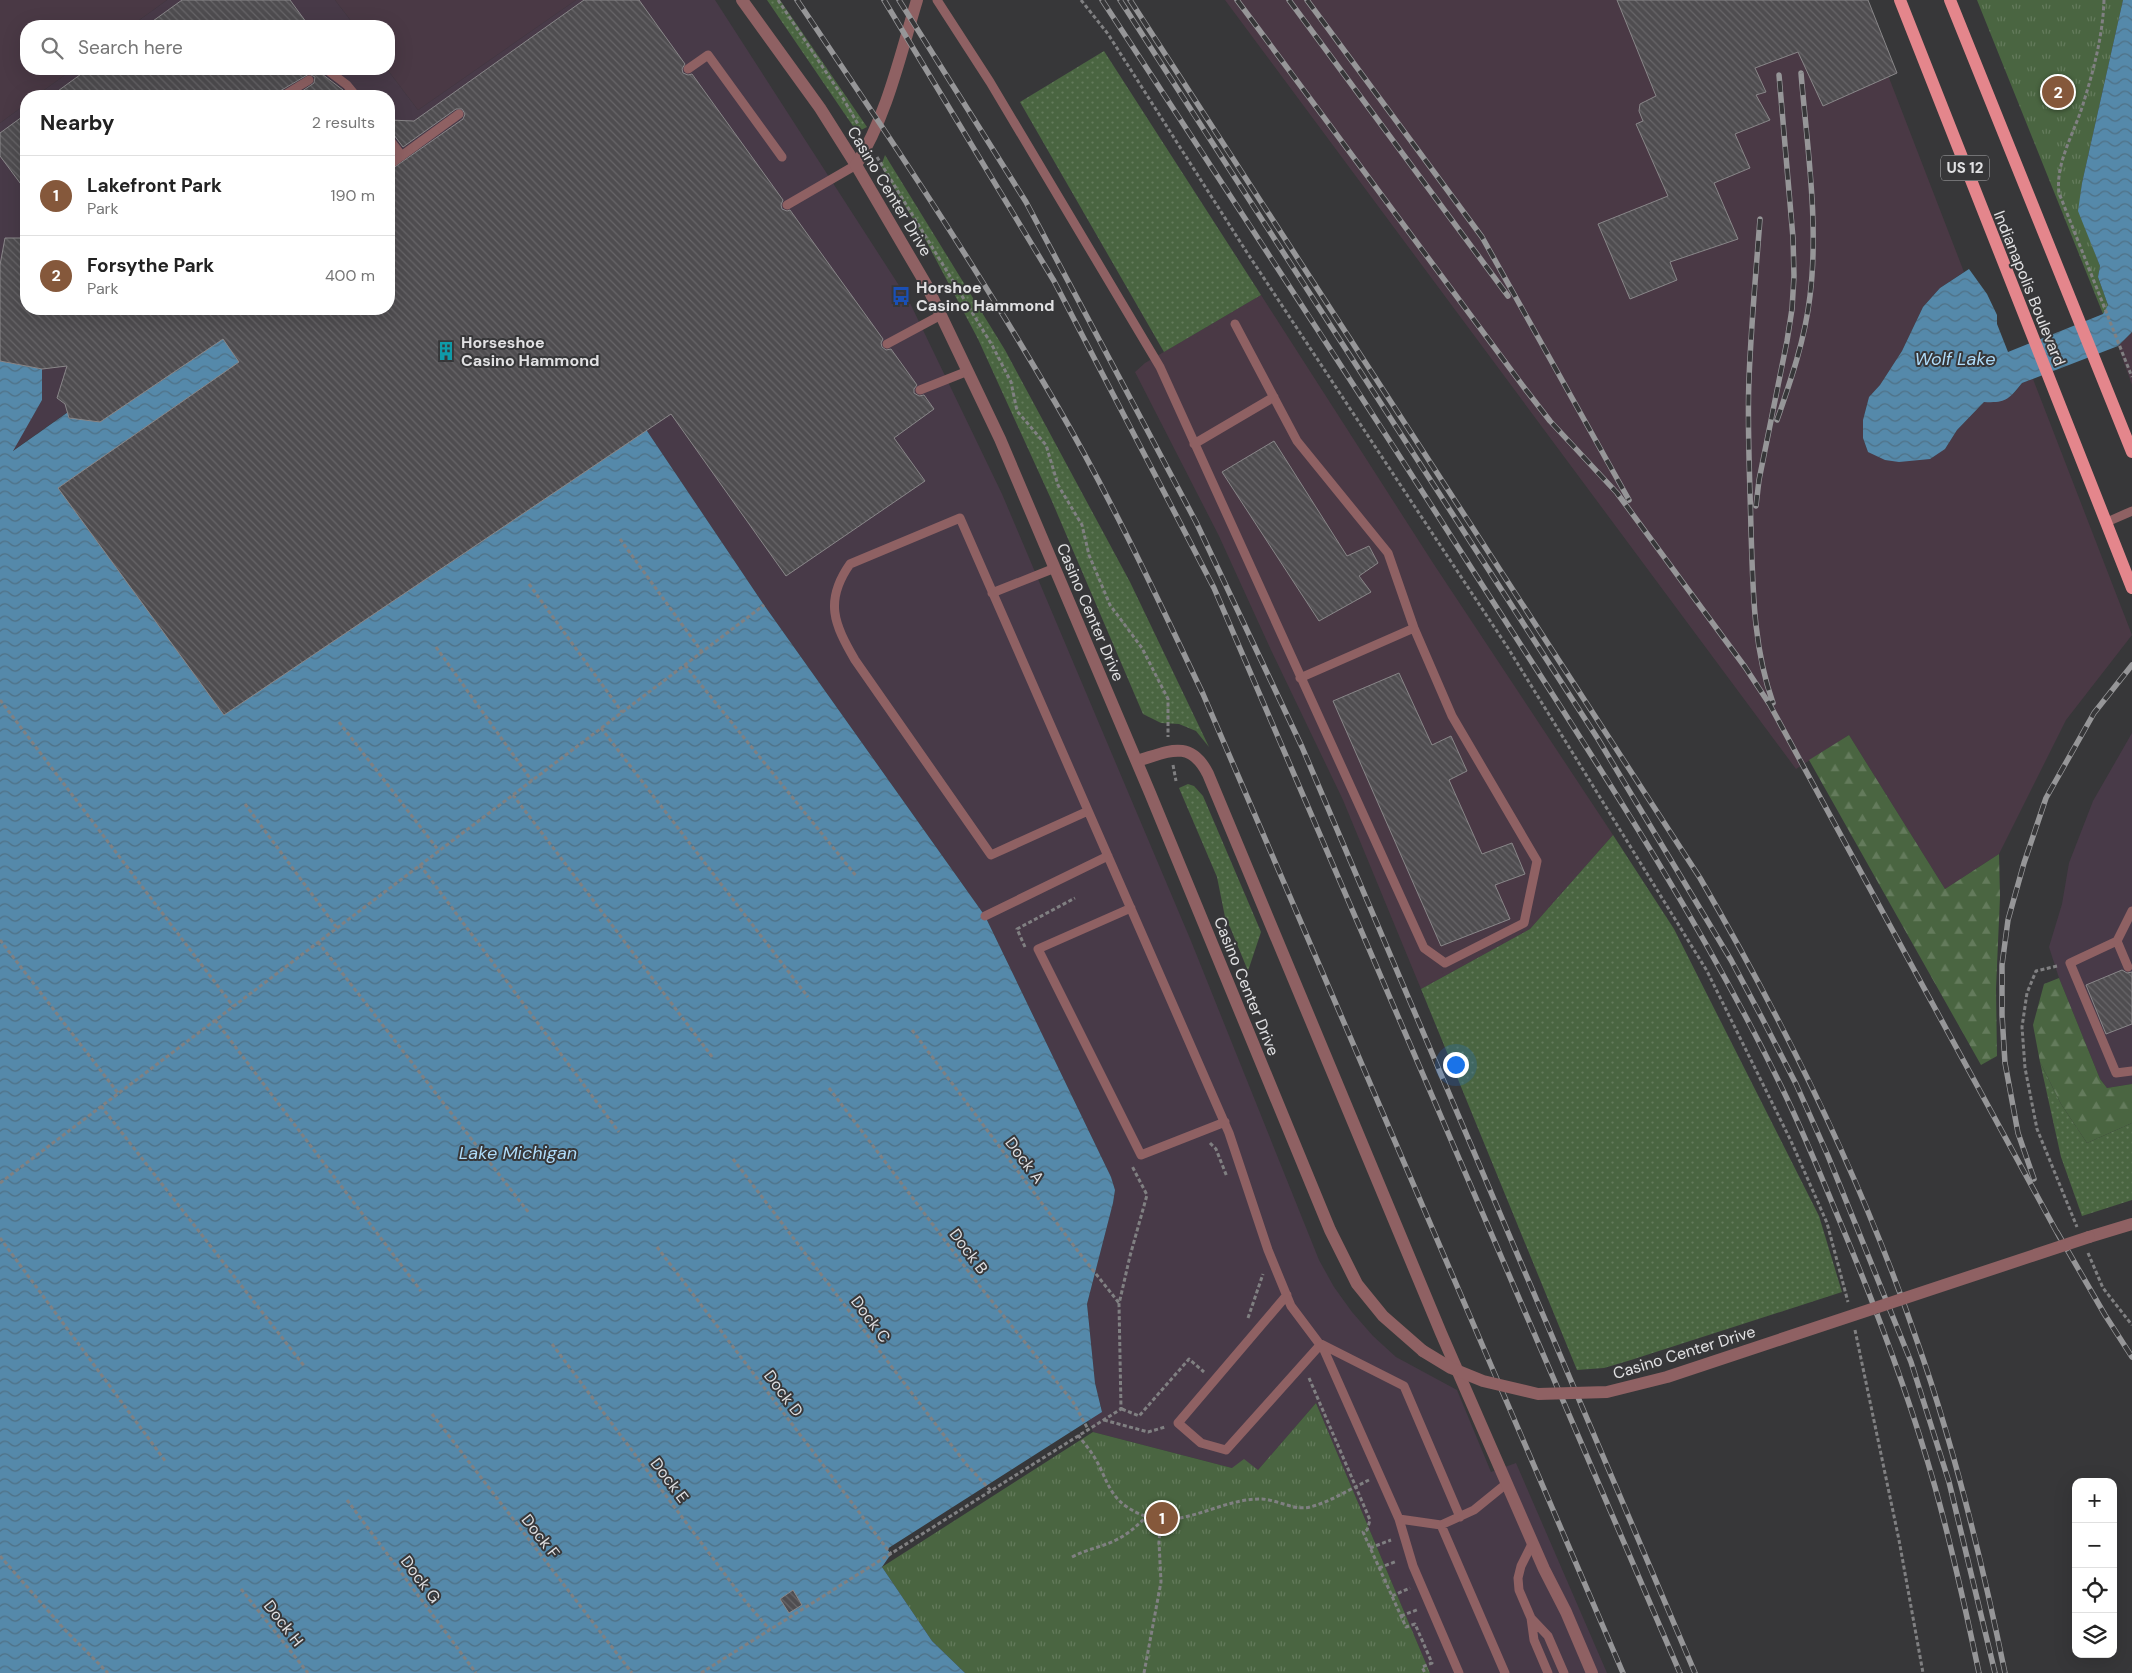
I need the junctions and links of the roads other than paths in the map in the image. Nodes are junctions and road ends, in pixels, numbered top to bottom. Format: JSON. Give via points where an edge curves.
{"nodes":[{"id":1,"x":742,"y":0,"type":"edge"},
{"id":2,"x":917,"y":0,"type":"edge"},
{"id":3,"x":936,"y":0,"type":"edge"},
{"id":4,"x":1900,"y":0,"type":"edge"},
{"id":5,"x":1950,"y":0,"type":"edge"},
{"id":6,"x":688,"y":69,"type":"dead end"},
{"id":7,"x":334,"y":75,"type":"edge"},
{"id":8,"x":309,"y":80,"type":"dead end"},
{"id":9,"x":293,"y":90,"type":"edge"},
{"id":10,"x":351,"y":90,"type":"edge"},
{"id":11,"x":459,"y":114,"type":"dead end"},
{"id":12,"x":395,"y":147,"type":"edge"},
{"id":13,"x":402,"y":156,"type":"junction"},
{"id":14,"x":782,"y":157,"type":"dead end"},
{"id":15,"x":395,"y":161,"type":"edge"},
{"id":16,"x":856,"y":165,"type":"junction"},
{"id":17,"x":786,"y":205,"type":"dead end"},
{"id":18,"x":941,"y":315,"type":"junction"},
{"id":19,"x":1235,"y":324,"type":"dead end"},
{"id":20,"x":887,"y":344,"type":"dead end"},
{"id":21,"x":968,"y":371,"type":"junction"},
{"id":22,"x":920,"y":390,"type":"dead end"},
{"id":23,"x":1274,"y":397,"type":"junction"},
{"id":24,"x":1194,"y":444,"type":"junction"},
{"id":25,"x":2132,"y":452,"type":"edge"},
{"id":26,"x":2132,"y":511,"type":"edge"},
{"id":27,"x":2107,"y":522,"type":"junction"},
{"id":28,"x":1055,"y":568,"type":"junction"},
{"id":29,"x":2132,"y":588,"type":"edge"},
{"id":30,"x":992,"y":593,"type":"junction"},
{"id":31,"x":1414,"y":628,"type":"junction"},
{"id":32,"x":1300,"y":678,"type":"junction"},
{"id":33,"x":1137,"y":762,"type":"junction"},
{"id":34,"x":1088,"y":812,"type":"junction"},
{"id":35,"x":1108,"y":856,"type":"junction"},
{"id":36,"x":1131,"y":908,"type":"junction"},
{"id":37,"x":2132,"y":911,"type":"edge"},
{"id":38,"x":985,"y":916,"type":"dead end"},
{"id":39,"x":2117,"y":941,"type":"junction"},
{"id":40,"x":2128,"y":967,"type":"dead end"},
{"id":41,"x":2132,"y":1072,"type":"edge"},
{"id":42,"x":1225,"y":1122,"type":"junction"},
{"id":43,"x":2132,"y":1224,"type":"edge"},
{"id":44,"x":1287,"y":1295,"type":"junction"},
{"id":45,"x":1321,"y":1344,"type":"junction"},
{"id":46,"x":1506,"y":1484,"type":"junction"},
{"id":47,"x":1460,"y":1516,"type":"junction"},
{"id":48,"x":1399,"y":1519,"type":"junction"},
{"id":49,"x":1442,"y":1525,"type":"junction"},
{"id":50,"x":1532,"y":1544,"type":"junction"},
{"id":51,"x":1531,"y":1618,"type":"junction"},
{"id":52,"x":1459,"y":1673,"type":"edge"},
{"id":53,"x":1505,"y":1673,"type":"edge"},
{"id":54,"x":1548,"y":1673,"type":"edge"},
{"id":55,"x":1564,"y":1673,"type":"edge"},
{"id":56,"x":1592,"y":1673,"type":"edge"}],
"edges":[{"from":1,"to":16,"type":"street","name":"Casino Center Drive","via":[[820,108]]},
{"from":2,"to":16,"type":"street","via":[[879,122]]},
{"from":3,"to":24,"type":"lane","via":[[990,82],[1160,367]]},
{"from":4,"to":27,"type":"main road","name":"Indianapolis Boulevard","number":"US 12"},
{"from":5,"to":25,"type":"main road","name":"Indianapolis Boulevard","number":"US 12"},
{"from":6,"to":14,"type":"lane","via":[[708,56]]},
{"from":7,"to":10,"type":"lane"},
{"from":8,"to":9,"type":"lane"},
{"from":11,"to":13,"type":"lane"},
{"from":12,"to":13,"type":"lane"},
{"from":13,"to":15,"type":"lane"},
{"from":16,"to":17,"type":"lane"},
{"from":16,"to":18,"type":"street","name":"Casino Center Drive","via":[[914,262]]},
{"from":18,"to":20,"type":"lane"},
{"from":18,"to":21,"type":"street","name":"Casino Center Drive"},
{"from":19,"to":23,"type":"lane"},
{"from":21,"to":22,"type":"lane"},
{"from":21,"to":28,"type":"street","name":"Casino Center Drive"},
{"from":23,"to":24,"type":"lane"},
{"from":23,"to":31,"type":"lane","via":[[1297,441],[1388,553]]},
{"from":24,"to":32,"type":"lane"},
{"from":26,"to":27,"type":"lane"},
{"from":27,"to":29,"type":"main road","name":"Indianapolis Boulevard","number":"US 12"},
{"from":28,"to":30,"type":"lane"},
{"from":28,"to":33,"type":"street","name":"Casino Center Drive"},
{"from":30,"to":34,"type":"lane"},
{"from":30,"to":34,"type":"lane","via":[[960,518],[850,564],[836,590],[834,613],[843,640],[855,660],[991,855]]},
{"from":31,"to":32,"type":"lane"},
{"from":31,"to":32,"type":"lane","via":[[1452,716],[1537,861],[1524,923],[1445,962],[1424,948]]},
{"from":33,"to":43,"type":"street","name":"Casino Center Drive","bridge":true,"via":[[1330,1230],[1357,1284],[1384,1316],[1423,1351],[1451,1368],[1484,1381],[1538,1394],[1607,1392],[1667,1377]]},
{"from":33,"to":46,"type":"street","via":[[1177,750],[1187,751],[1196,756],[1208,774]]},
{"from":34,"to":35,"type":"lane"},
{"from":35,"to":36,"type":"lane"},
{"from":35,"to":38,"type":"lane"},
{"from":36,"to":42,"type":"lane"},
{"from":36,"to":42,"type":"lane","via":[[1038,949],[1142,1155]]},
{"from":37,"to":39,"type":"lane"},
{"from":39,"to":40,"type":"lane"},
{"from":39,"to":41,"type":"lane","via":[[2070,963],[2116,1073]]},
{"from":42,"to":44,"type":"lane","via":[[1268,1250]]},
{"from":44,"to":45,"type":"lane"},
{"from":44,"to":45,"type":"lane","via":[[1178,1423],[1201,1443],[1226,1450]]},
{"from":45,"to":47,"type":"lane","via":[[1404,1386]]},
{"from":45,"to":48,"type":"lane"},
{"from":46,"to":47,"type":"lane","via":[[1481,1505]]},
{"from":46,"to":50,"type":"street"},
{"from":47,"to":49,"type":"lane"},
{"from":48,"to":49,"type":"lane"},
{"from":48,"to":52,"type":"lane","via":[[1410,1556]]},
{"from":49,"to":53,"type":"lane"},
{"from":50,"to":51,"type":"lane","via":[[1518,1578],[1519,1590]]},
{"from":50,"to":56,"type":"street"},
{"from":51,"to":54,"type":"lane","via":[[1534,1640]]},
{"from":51,"to":55,"type":"lane","via":[[1548,1636]]}]}
